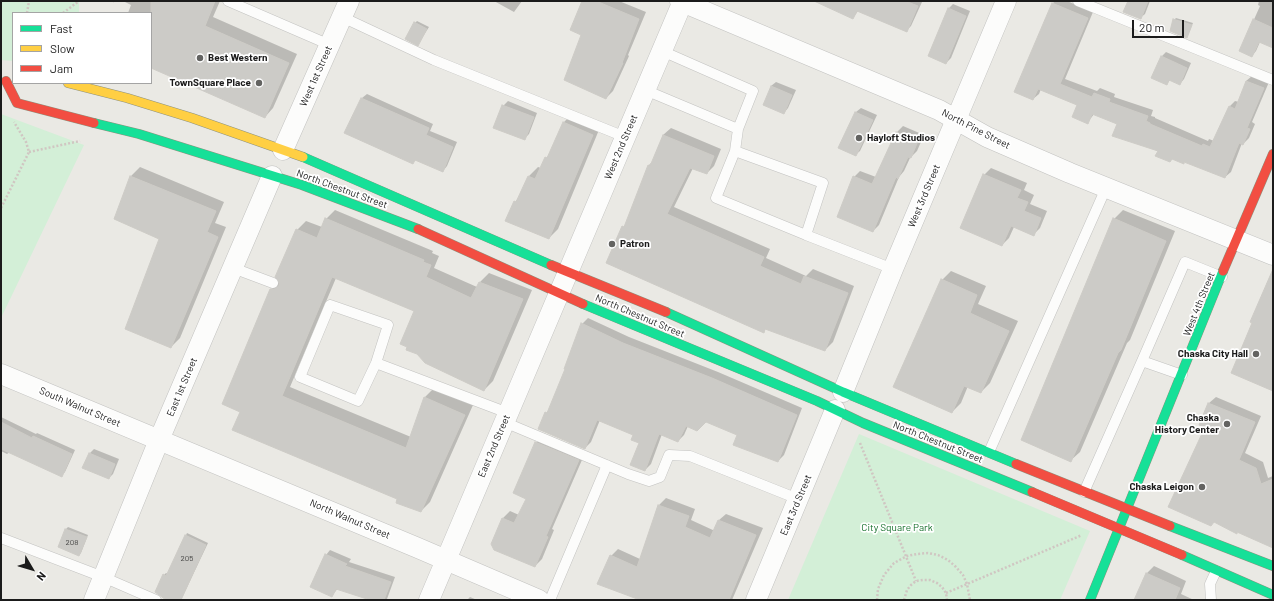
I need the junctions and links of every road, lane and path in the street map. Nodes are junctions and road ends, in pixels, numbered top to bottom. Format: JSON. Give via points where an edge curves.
{"nodes":[{"id":1,"x":29,"y":1,"type":"edge"},
{"id":2,"x":79,"y":1,"type":"edge"},
{"id":3,"x":228,"y":1,"type":"edge"},
{"id":4,"x":682,"y":1,"type":"edge"},
{"id":5,"x":1006,"y":1,"type":"edge"},
{"id":6,"x":1078,"y":1,"type":"edge"},
{"id":7,"x":345,"y":9,"type":"edge"},
{"id":8,"x":27,"y":12,"type":"edge"},
{"id":9,"x":64,"y":12,"type":"edge"},
{"id":10,"x":330,"y":45,"type":"junction"},
{"id":11,"x":662,"y":50,"type":"junction"},
{"id":12,"x":7,"y":79,"type":"edge"},
{"id":13,"x":1273,"y":80,"type":"edge"},
{"id":14,"x":72,"y":84,"type":"edge"},
{"id":15,"x":645,"y":90,"type":"junction"},
{"id":16,"x":10,"y":119,"type":"dead end"},
{"id":17,"x":957,"y":119,"type":"junction"},
{"id":18,"x":738,"y":129,"type":"junction"},
{"id":19,"x":625,"y":137,"type":"junction"},
{"id":20,"x":80,"y":141,"type":"dead end"},
{"id":21,"x":283,"y":150,"type":"junction"},
{"id":22,"x":735,"y":151,"type":"junction"},
{"id":23,"x":29,"y":152,"type":"junction"},
{"id":24,"x":1273,"y":154,"type":"edge"},
{"id":25,"x":272,"y":176,"type":"junction"},
{"id":26,"x":1106,"y":188,"type":"junction"},
{"id":27,"x":1,"y":208,"type":"edge"},
{"id":28,"x":806,"y":235,"type":"junction"},
{"id":29,"x":1236,"y":240,"type":"junction"},
{"id":30,"x":1273,"y":254,"type":"edge"},
{"id":31,"x":233,"y":268,"type":"junction"},
{"id":32,"x":893,"y":268,"type":"junction"},
{"id":33,"x":568,"y":271,"type":"junction"},
{"id":34,"x":1222,"y":277,"type":"junction"},
{"id":35,"x":273,"y":283,"type":"dead end"},
{"id":36,"x":559,"y":292,"type":"junction"},
{"id":37,"x":1142,"y":361,"type":"junction"},
{"id":38,"x":376,"y":363,"type":"junction"},
{"id":39,"x":1,"y":374,"type":"edge"},
{"id":40,"x":1182,"y":375,"type":"junction"},
{"id":41,"x":843,"y":392,"type":"junction"},
{"id":42,"x":835,"y":410,"type":"junction"},
{"id":43,"x":506,"y":417,"type":"junction"},
{"id":44,"x":159,"y":440,"type":"junction"},
{"id":45,"x":859,"y":440,"type":"dead end"},
{"id":46,"x":989,"y":452,"type":"junction"},
{"id":47,"x":607,"y":465,"type":"junction"},
{"id":48,"x":1084,"y":492,"type":"junction"},
{"id":49,"x":798,"y":499,"type":"junction"},
{"id":50,"x":1127,"y":510,"type":"junction"},
{"id":51,"x":1120,"y":529,"type":"junction"},
{"id":52,"x":1085,"y":534,"type":"dead end"},
{"id":53,"x":1,"y":538,"type":"edge"},
{"id":54,"x":907,"y":556,"type":"junction"},
{"id":55,"x":446,"y":560,"type":"junction"},
{"id":56,"x":1273,"y":566,"type":"edge"},
{"id":57,"x":1216,"y":571,"type":"junction"},
{"id":58,"x":103,"y":577,"type":"junction"},
{"id":59,"x":916,"y":581,"type":"junction"},
{"id":60,"x":967,"y":584,"type":"junction"},
{"id":61,"x":946,"y":593,"type":"junction"},
{"id":62,"x":1273,"y":595,"type":"edge"},
{"id":63,"x":94,"y":600,"type":"edge"},
{"id":64,"x":156,"y":600,"type":"edge"},
{"id":65,"x":429,"y":600,"type":"edge"},
{"id":66,"x":540,"y":600,"type":"edge"},
{"id":67,"x":550,"y":600,"type":"edge"},
{"id":68,"x":756,"y":600,"type":"edge"},
{"id":69,"x":877,"y":600,"type":"edge"},
{"id":70,"x":904,"y":600,"type":"edge"},
{"id":71,"x":947,"y":600,"type":"edge"},
{"id":72,"x":970,"y":600,"type":"edge"},
{"id":73,"x":1090,"y":600,"type":"edge"},
{"id":74,"x":1211,"y":600,"type":"edge"}],
"edges":[{"from":1,"to":8,"type":"path"},
{"from":2,"to":9,"type":"path"},
{"from":3,"to":10,"type":"lane"},
{"from":4,"to":11,"type":"street","name":"West 2nd Street"},
{"from":4,"to":17,"type":"street","name":"North Pine Street"},
{"from":5,"to":17,"type":"street","name":"West 3rd Street"},
{"from":6,"to":13,"type":"lane"},
{"from":7,"to":10,"type":"street","name":"West 1st Street"},
{"from":7,"to":19,"type":"lane","via":[[434,60]]},
{"from":10,"to":21,"type":"street","name":"West 1st Street"},
{"from":11,"to":15,"type":"street","name":"West 2nd Street"},
{"from":11,"to":18,"type":"lane","via":[[753,91]]},
{"from":12,"to":25,"type":"main road","name":"North Chestnut Street","via":[[17,103],[139,134]]},
{"from":14,"to":21,"type":"main road","name":"North Chestnut Street","via":[[142,102]]},
{"from":15,"to":18,"type":"lane"},
{"from":15,"to":19,"type":"street","name":"West 2nd Street"},
{"from":16,"to":23,"type":"path","via":[[21,131]]},
{"from":17,"to":26,"type":"street","name":"North Pine Street","via":[[987,137]]},
{"from":17,"to":32,"type":"street","name":"West 3rd Street"},
{"from":18,"to":22,"type":"lane"},
{"from":19,"to":33,"type":"street","name":"West 2nd Street"},
{"from":20,"to":23,"type":"path"},
{"from":21,"to":33,"type":"main road","name":"North Chestnut Street","via":[[312,160]]},
{"from":22,"to":28,"type":"lane","via":[[716,198]]},
{"from":22,"to":28,"type":"lane","via":[[823,183]]},
{"from":23,"to":27,"type":"path"},
{"from":24,"to":29,"type":"main road","name":"West 4th Street"},
{"from":25,"to":31,"type":"street","name":"East 1st Street"},
{"from":25,"to":36,"type":"main road","name":"North Chestnut Street","via":[[416,228]]},
{"from":26,"to":29,"type":"street","name":"North Pine Street"},
{"from":26,"to":46,"type":"lane"},
{"from":28,"to":32,"type":"lane"},
{"from":29,"to":30,"type":"street","name":"North Pine Street"},
{"from":29,"to":34,"type":"main road","name":"West 4th Street"},
{"from":31,"to":35,"type":"lane"},
{"from":31,"to":44,"type":"street","name":"East 1st Street"},
{"from":32,"to":41,"type":"street","name":"West 3rd Street"},
{"from":33,"to":36,"type":"street","name":"West 2nd Street"},
{"from":33,"to":41,"type":"main road","name":"North Chestnut Street","via":[[674,315]]},
{"from":34,"to":37,"type":"lane","via":[[1185,262]]},
{"from":34,"to":40,"type":"main road","name":"West 4th Street"},
{"from":36,"to":42,"type":"main road","name":"North Chestnut Street"},
{"from":36,"to":43,"type":"street","name":"East 2nd Street"},
{"from":37,"to":40,"type":"lane"},
{"from":37,"to":48,"type":"lane"},
{"from":38,"to":38,"type":"lane","via":[[388,325],[325,303],[300,377],[358,401]]},
{"from":38,"to":43,"type":"lane"},
{"from":39,"to":44,"type":"street","name":"South Walnut Street"},
{"from":40,"to":50,"type":"main road","name":"West 4th Street"},
{"from":41,"to":46,"type":"main road","name":"North Chestnut Street"},
{"from":42,"to":49,"type":"street","name":"East 3rd Street"},
{"from":42,"to":51,"type":"main road","name":"North Chestnut Street"},
{"from":43,"to":47,"type":"lane"},
{"from":43,"to":55,"type":"street","name":"East 2nd Street"},
{"from":44,"to":55,"type":"street","name":"North Walnut Street"},
{"from":44,"to":58,"type":"street","name":"East 1st Street"},
{"from":45,"to":54,"type":"path"},
{"from":46,"to":48,"type":"main road","name":"North Chestnut Street"},
{"from":47,"to":49,"type":"lane","via":[[649,481],[660,477],[669,455],[690,456]]},
{"from":47,"to":67,"type":"lane"},
{"from":48,"to":50,"type":"main road","name":"North Chestnut Street"},
{"from":49,"to":68,"type":"street","name":"East 3rd Street"},
{"from":50,"to":51,"type":"main road","name":"West 4th Street"},
{"from":50,"to":56,"type":"main road","name":"North Chestnut Street"},
{"from":51,"to":57,"type":"main road","name":"North Chestnut Street"},
{"from":51,"to":73,"type":"main road","name":"West 4th Street"},
{"from":52,"to":60,"type":"path"},
{"from":53,"to":58,"type":"lane"},
{"from":54,"to":59,"type":"path"},
{"from":54,"to":60,"type":"path","via":[[928,553],[948,560],[963,575]]},
{"from":54,"to":69,"type":"path","via":[[894,564],[884,575],[878,588]]},
{"from":55,"to":65,"type":"street","name":"East 2nd Street"},
{"from":55,"to":66,"type":"street","name":"North Walnut Street"},
{"from":57,"to":62,"type":"main road","name":"North Chestnut Street"},
{"from":57,"to":74,"type":"lane","via":[[1210,584]]},
{"from":58,"to":63,"type":"street","name":"East 1st Street"},
{"from":58,"to":64,"type":"lane"},
{"from":59,"to":61,"type":"path","via":[[937,582]]},
{"from":59,"to":70,"type":"path","via":[[907,590]]},
{"from":60,"to":61,"type":"path"},
{"from":60,"to":72,"type":"path"},
{"from":61,"to":71,"type":"path"}]}
